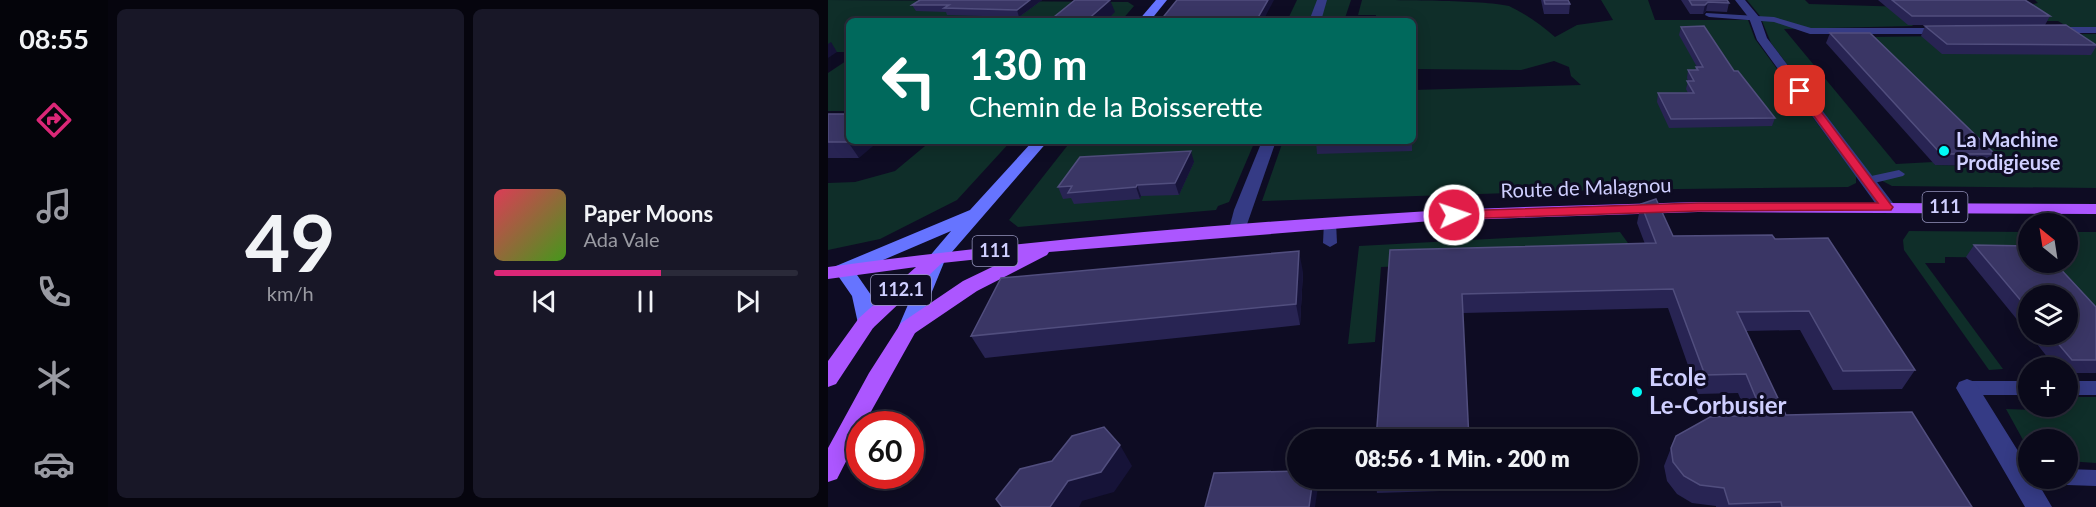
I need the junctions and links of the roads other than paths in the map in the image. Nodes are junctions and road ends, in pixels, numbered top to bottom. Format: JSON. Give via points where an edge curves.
{"nodes":[{"id":1,"x":1161,"y":0,"type":"edge"},
{"id":2,"x":1322,"y":0,"type":"edge"},
{"id":3,"x":1740,"y":0,"type":"edge"},
{"id":4,"x":1709,"y":15,"type":"edge"},
{"id":5,"x":1146,"y":18,"type":"edge"},
{"id":6,"x":1316,"y":18,"type":"edge"},
{"id":7,"x":1754,"y":18,"type":"junction"},
{"id":8,"x":2051,"y":30,"type":"edge"},
{"id":9,"x":2096,"y":30,"type":"edge"},
{"id":10,"x":1949,"y":31,"type":"edge"},
{"id":11,"x":1038,"y":144,"type":"edge"},
{"id":12,"x":1268,"y":144,"type":"edge"},
{"id":13,"x":1899,"y":174,"type":"dead end"},
{"id":14,"x":1866,"y":181,"type":"junction"},
{"id":15,"x":1887,"y":207,"type":"junction"},
{"id":16,"x":981,"y":208,"type":"junction"},
{"id":17,"x":2096,"y":208,"type":"edge"},
{"id":18,"x":1330,"y":222,"type":"junction"},
{"id":19,"x":1238,"y":229,"type":"junction"},
{"id":20,"x":1330,"y":243,"type":"dead end"},
{"id":21,"x":1054,"y":245,"type":"junction"},
{"id":22,"x":937,"y":258,"type":"junction"},
{"id":23,"x":835,"y":272,"type":"edge"},
{"id":24,"x":866,"y":323,"type":"junction"},
{"id":25,"x":908,"y":328,"type":"junction"},
{"id":26,"x":828,"y":378,"type":"edge"},
{"id":27,"x":1967,"y":388,"type":"joint"},
{"id":28,"x":2018,"y":388,"type":"edge"},
{"id":29,"x":2078,"y":388,"type":"edge"},
{"id":30,"x":2096,"y":388,"type":"edge"},
{"id":31,"x":2018,"y":468,"type":"edge"},
{"id":32,"x":828,"y":471,"type":"edge"},
{"id":33,"x":2078,"y":479,"type":"edge"},
{"id":34,"x":2093,"y":482,"type":"edge"},
{"id":35,"x":2030,"y":489,"type":"edge"},
{"id":36,"x":2039,"y":507,"type":"edge"}],
"edges":[{"from":1,"to":5,"type":"main road"},
{"from":2,"to":6,"type":"street"},
{"from":3,"to":7,"type":"street"},
{"from":4,"to":7,"type":"lane"},
{"from":7,"to":10,"type":"lane","via":[[1798,24],[1810,31]]},
{"from":7,"to":14,"type":"street","via":[[1761,38]]},
{"from":8,"to":9,"type":"lane"},
{"from":11,"to":16,"type":"main road"},
{"from":12,"to":19,"type":"street"},
{"from":13,"to":14,"type":"lane"},
{"from":14,"to":15,"type":"street"},
{"from":15,"to":17,"type":"main road","name":"Route de Malagnou","number":"111"},
{"from":15,"to":18,"type":"main road","name":"Route de Malagnou","number":"111","via":[[1546,211]]},
{"from":16,"to":22,"type":"main road"},
{"from":16,"to":23,"type":"main road","via":[[932,234]]},
{"from":18,"to":19,"type":"main road","name":"Route de Malagnou","number":"111"},
{"from":18,"to":20,"type":"lane"},
{"from":19,"to":21,"type":"main road","name":"Route de Malagnou","number":"111"},
{"from":21,"to":22,"type":"main road","name":"Route de Malagnou","number":"111"},
{"from":21,"to":25,"type":"main road","via":[[970,286]]},
{"from":22,"to":23,"type":"main road","name":"Route de Malagnou","number":"111"},
{"from":22,"to":24,"type":"main road","number":"112.1"},
{"from":22,"to":25,"type":"main road","number":"112.1"},
{"from":23,"to":24,"type":"main road","via":[[861,295]]},
{"from":24,"to":26,"type":"main road","number":"112.1"},
{"from":25,"to":32,"type":"main road","number":"112.1"},
{"from":27,"to":28,"type":"lane"},
{"from":27,"to":31,"type":"street"},
{"from":29,"to":30,"type":"lane"},
{"from":33,"to":34,"type":"lane"},
{"from":35,"to":36,"type":"street"}]}
